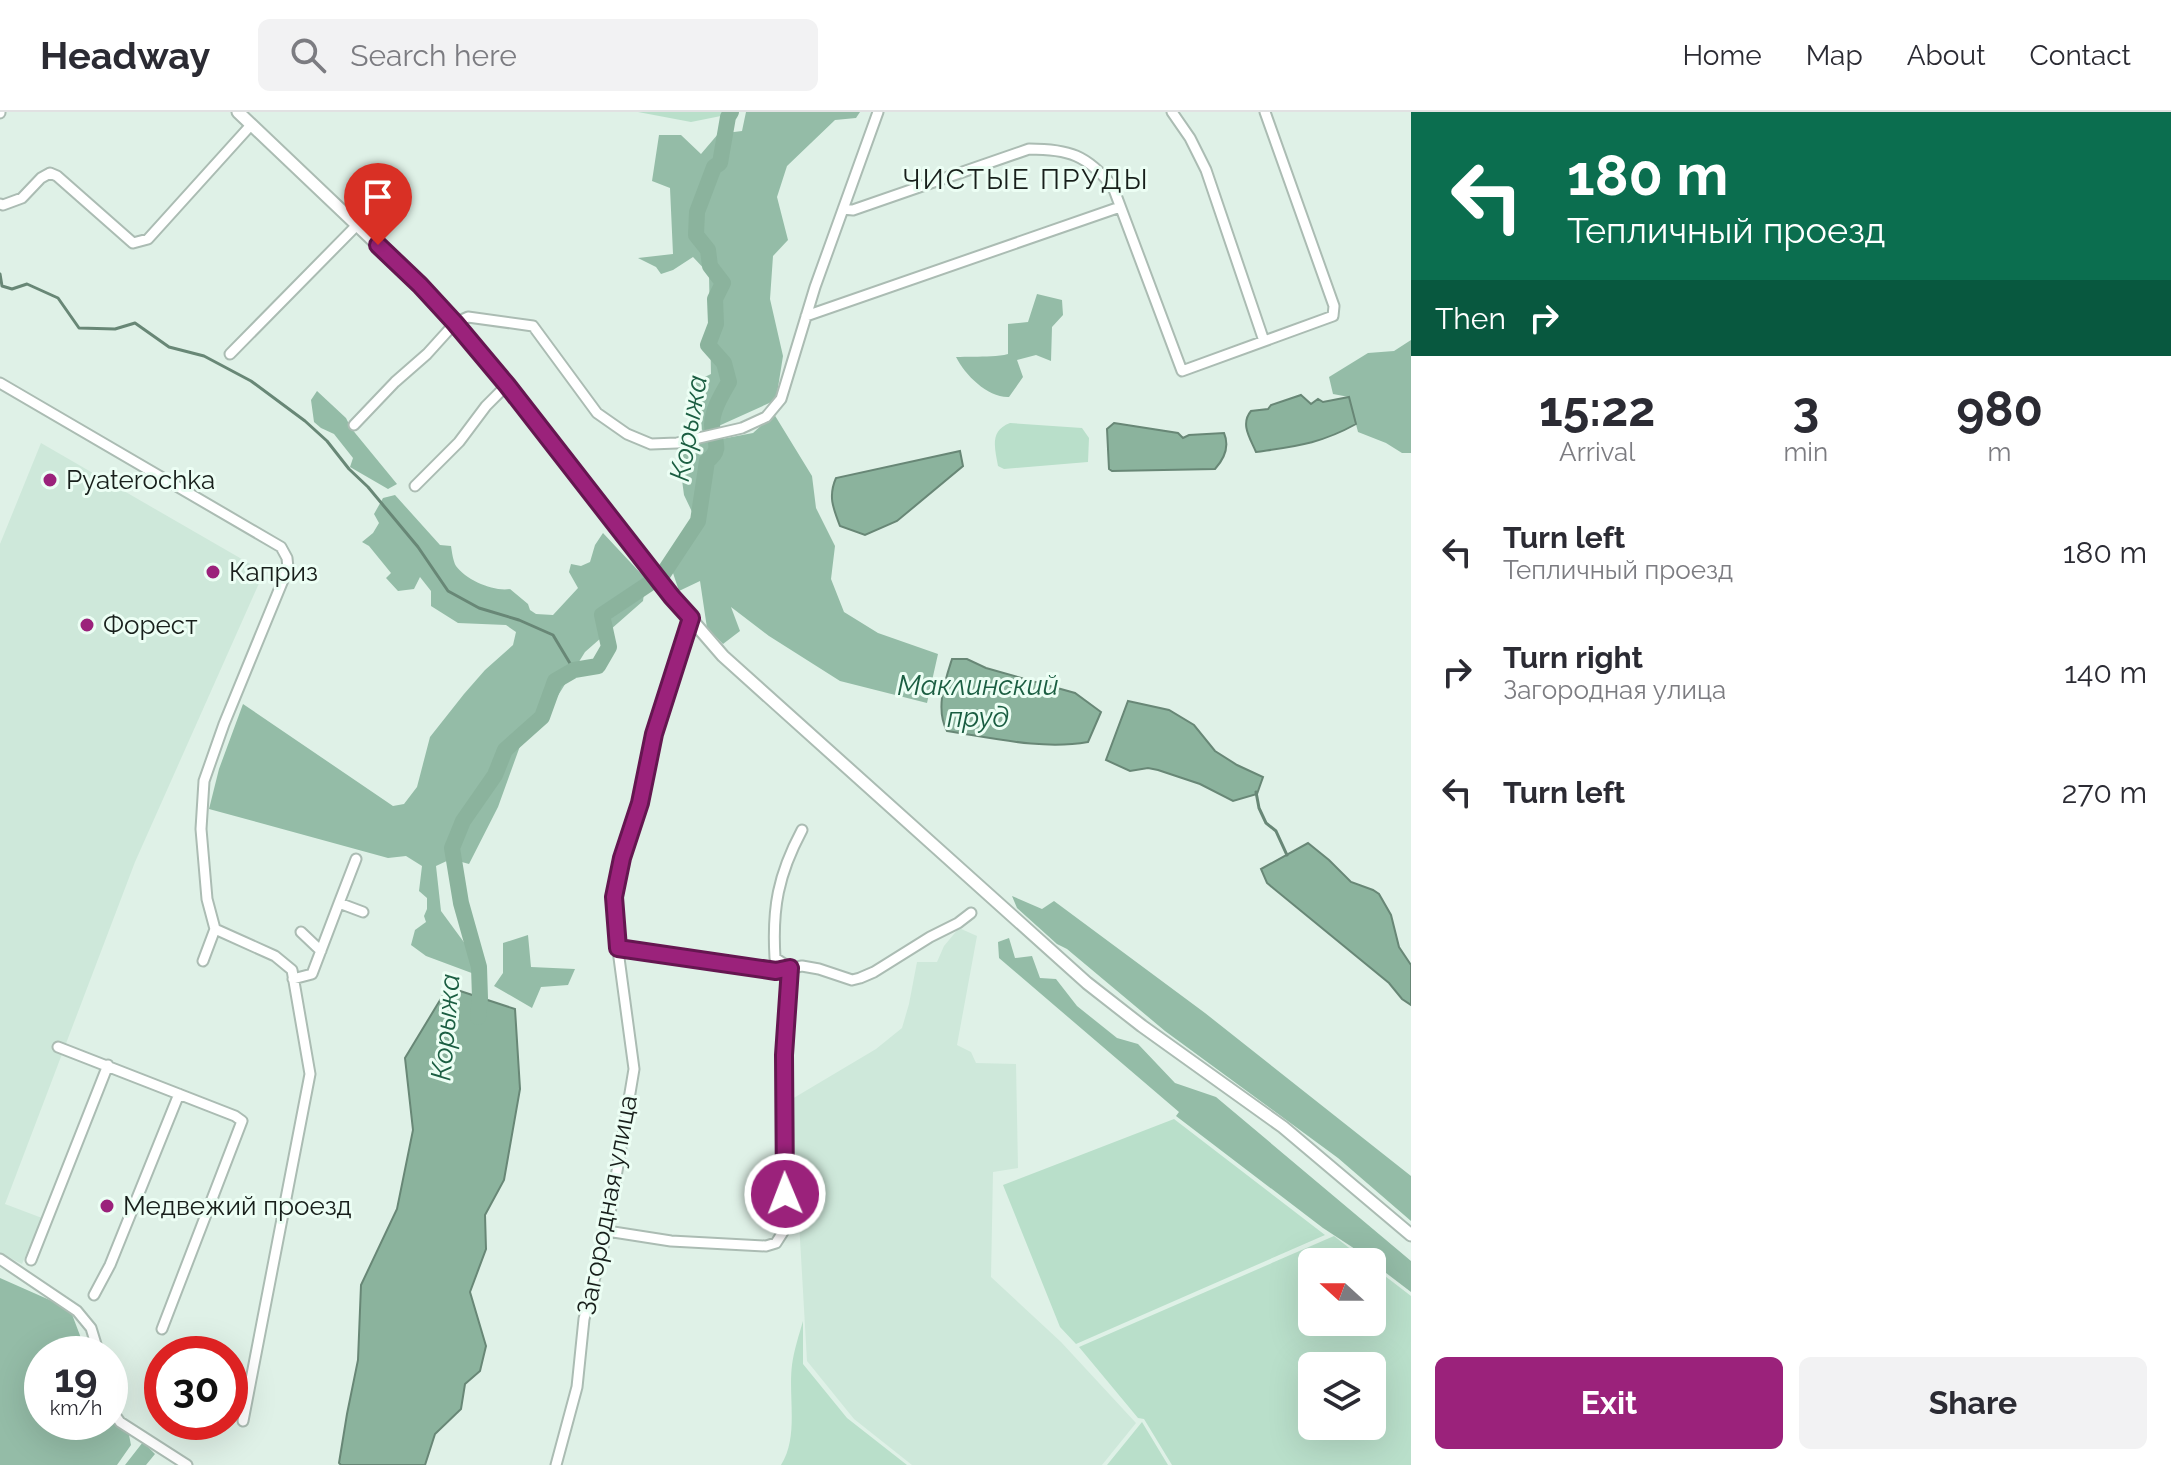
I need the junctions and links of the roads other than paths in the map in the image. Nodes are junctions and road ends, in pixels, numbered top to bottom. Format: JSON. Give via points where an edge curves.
{"nodes":[{"id":1,"x":238,"y":112,"type":"edge"},
{"id":2,"x":878,"y":112,"type":"edge"},
{"id":3,"x":1172,"y":112,"type":"edge"},
{"id":4,"x":1265,"y":112,"type":"edge"},
{"id":5,"x":251,"y":125,"type":"junction"},
{"id":6,"x":0,"y":204,"type":"edge"},
{"id":7,"x":1120,"y":207,"type":"junction"},
{"id":8,"x":843,"y":209,"type":"junction"},
{"id":9,"x":357,"y":225,"type":"junction"},
{"id":10,"x":806,"y":316,"type":"junction"},
{"id":11,"x":455,"y":323,"type":"junction"},
{"id":12,"x":1264,"y":341,"type":"junction"},
{"id":13,"x":230,"y":354,"type":"dead end"},
{"id":14,"x":0,"y":383,"type":"edge"},
{"id":15,"x":507,"y":385,"type":"junction"},
{"id":16,"x":354,"y":425,"type":"dead end"},
{"id":17,"x":415,"y":486,"type":"dead end"},
{"id":18,"x":691,"y":618,"type":"junction"},
{"id":19,"x":802,"y":830,"type":"dead end"},
{"id":20,"x":356,"y":859,"type":"dead end"},
{"id":21,"x":339,"y":903,"type":"junction"},
{"id":22,"x":363,"y":912,"type":"dead end"},
{"id":23,"x":971,"y":913,"type":"dead end"},
{"id":24,"x":215,"y":929,"type":"junction"},
{"id":25,"x":301,"y":932,"type":"dead end"},
{"id":26,"x":618,"y":948,"type":"junction"},
{"id":27,"x":321,"y":951,"type":"junction"},
{"id":28,"x":203,"y":961,"type":"dead end"},
{"id":29,"x":790,"y":968,"type":"junction"},
{"id":30,"x":293,"y":979,"type":"junction"},
{"id":31,"x":58,"y":1047,"type":"dead end"},
{"id":32,"x":108,"y":1065,"type":"junction"},
{"id":33,"x":179,"y":1094,"type":"junction"},
{"id":34,"x":607,"y":1231,"type":"junction"},
{"id":35,"x":1411,"y":1235,"type":"edge"},
{"id":36,"x":0,"y":1259,"type":"edge"},
{"id":37,"x":31,"y":1260,"type":"dead end"},
{"id":38,"x":94,"y":1295,"type":"dead end"},
{"id":39,"x":162,"y":1329,"type":"dead end"},
{"id":40,"x":93,"y":1336,"type":"edge"},
{"id":41,"x":248,"y":1395,"type":"edge"},
{"id":42,"x":128,"y":1427,"type":"edge"},
{"id":43,"x":187,"y":1465,"type":"edge"},
{"id":44,"x":556,"y":1465,"type":"edge"}],
"edges":[{"from":1,"to":5,"type":"main road"},
{"from":2,"to":8,"type":"street"},
{"from":3,"to":12,"type":"street","via":[[1206,170]]},
{"from":4,"to":12,"type":"street","via":[[1334,306],[1333,316]]},
{"from":5,"to":6,"type":"street","via":[[148,239],[133,243],[50,173],[22,198]]},
{"from":5,"to":9,"type":"main road"},
{"from":7,"to":8,"type":"street","via":[[1113,187],[1082,158],[1056,149],[1029,149],[853,210]]},
{"from":7,"to":10,"type":"street"},
{"from":7,"to":12,"type":"street","via":[[1182,371]]},
{"from":8,"to":10,"type":"street"},
{"from":9,"to":11,"type":"main road"},
{"from":9,"to":13,"type":"street"},
{"from":10,"to":11,"type":"street","via":[[781,399],[766,417],[742,428],[651,444],[597,413],[533,326],[468,317]]},
{"from":11,"to":15,"type":"main road"},
{"from":11,"to":16,"type":"street"},
{"from":14,"to":24,"type":"street","via":[[281,547],[287,558],[288,568],[204,781],[201,829]]},
{"from":15,"to":17,"type":"street"},
{"from":15,"to":18,"type":"main road"},
{"from":18,"to":26,"type":"street","name":"Загородная улица","via":[[622,858],[614,897]]},
{"from":18,"to":35,"type":"main road","via":[[723,656],[1087,983],[1283,1127]]},
{"from":19,"to":29,"type":"street","via":[[777,894],[775,958]]},
{"from":20,"to":21,"type":"street"},
{"from":21,"to":22,"type":"street"},
{"from":21,"to":27,"type":"street"},
{"from":23,"to":29,"type":"street","via":[[860,978]]},
{"from":24,"to":28,"type":"street"},
{"from":24,"to":30,"type":"street","via":[[275,956],[292,970]]},
{"from":25,"to":27,"type":"street"},
{"from":26,"to":29,"type":"street","via":[[776,971]]},
{"from":26,"to":34,"type":"street","name":"Загородная улица","via":[[634,1069]]},
{"from":27,"to":30,"type":"street","via":[[312,974]]},
{"from":29,"to":34,"type":"street","via":[[783,1232],[776,1243],[671,1241]]},
{"from":30,"to":41,"type":"street","via":[[310,1074]]},
{"from":31,"to":32,"type":"street"},
{"from":32,"to":33,"type":"street"},
{"from":32,"to":37,"type":"street"},
{"from":33,"to":38,"type":"street"},
{"from":33,"to":39,"type":"street","via":[[242,1121]]},
{"from":34,"to":44,"type":"street","name":"Загородная улица"},
{"from":36,"to":40,"type":"street","via":[[77,1311]]},
{"from":42,"to":43,"type":"street"}]}
